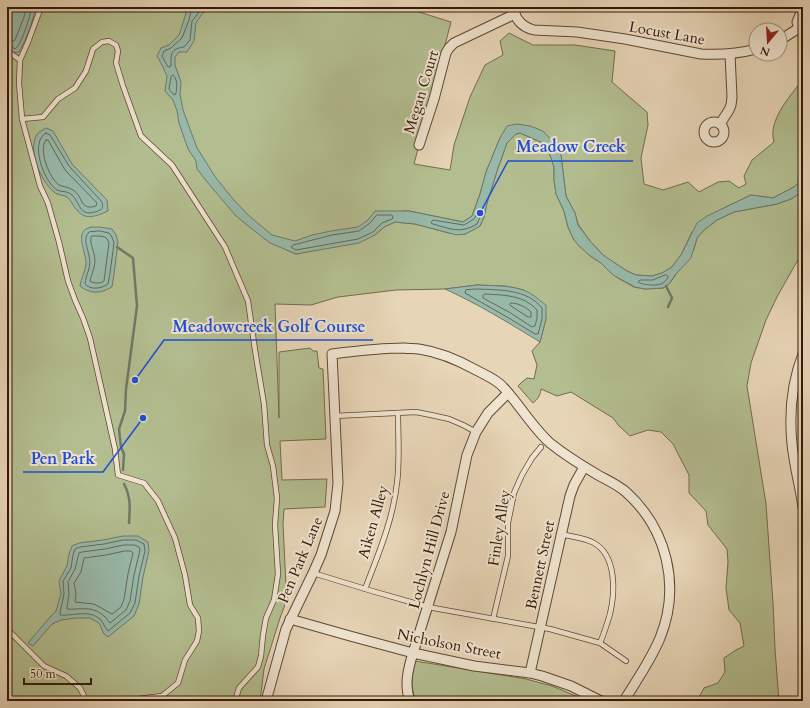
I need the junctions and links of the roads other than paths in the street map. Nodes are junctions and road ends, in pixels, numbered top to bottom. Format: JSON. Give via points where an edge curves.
{"nodes":[{"id":1,"x":41,"y":7,"type":"edge"},
{"id":2,"x":514,"y":11,"type":"edge"},
{"id":3,"x":803,"y":13,"type":"edge"},
{"id":4,"x":801,"y":30,"type":"edge"},
{"id":5,"x":788,"y":36,"type":"edge"},
{"id":6,"x":7,"y":51,"type":"edge"},
{"id":7,"x":748,"y":51,"type":"edge"},
{"id":8,"x":730,"y":54,"type":"junction"},
{"id":9,"x":20,"y":60,"type":"junction"},
{"id":10,"x":22,"y":119,"type":"junction"},
{"id":11,"x":720,"y":124,"type":"dead end"},
{"id":12,"x":419,"y":145,"type":"dead end"},
{"id":13,"x":803,"y":354,"type":"edge"},
{"id":14,"x":508,"y":393,"type":"junction"},
{"id":15,"x":398,"y":413,"type":"junction"},
{"id":16,"x":334,"y":416,"type":"junction"},
{"id":17,"x":476,"y":432,"type":"junction"},
{"id":18,"x":541,"y":447,"type":"dead end"},
{"id":19,"x":584,"y":467,"type":"junction"},
{"id":20,"x":803,"y":507,"type":"edge"},
{"id":21,"x":561,"y":534,"type":"junction"},
{"id":22,"x":313,"y":573,"type":"junction"},
{"id":23,"x":365,"y":589,"type":"junction"},
{"id":24,"x":428,"y":607,"type":"junction"},
{"id":25,"x":290,"y":619,"type":"junction"},
{"id":26,"x":493,"y":619,"type":"junction"},
{"id":27,"x":540,"y":627,"type":"junction"},
{"id":28,"x":7,"y":629,"type":"edge"},
{"id":29,"x":600,"y":643,"type":"junction"},
{"id":30,"x":413,"y":653,"type":"junction"},
{"id":31,"x":626,"y":661,"type":"dead end"},
{"id":32,"x":530,"y":673,"type":"junction"},
{"id":33,"x":87,"y":701,"type":"edge"},
{"id":34,"x":122,"y":701,"type":"edge"},
{"id":35,"x":235,"y":701,"type":"edge"},
{"id":36,"x":266,"y":701,"type":"edge"},
{"id":37,"x":410,"y":701,"type":"edge"},
{"id":38,"x":601,"y":701,"type":"edge"},
{"id":39,"x":624,"y":701,"type":"edge"}],
"edges":[{"from":1,"to":9,"type":"lane"},
{"from":2,"to":8,"type":"street","name":"Locust Lane","via":[[522,25],[534,30],[577,32],[701,54]]},
{"from":2,"to":12,"type":"street","name":"Megan Court","via":[[449,48]]},
{"from":3,"to":4,"type":"street","via":[[797,22]]},
{"from":4,"to":5,"type":"street"},
{"from":6,"to":9,"type":"lane"},
{"from":7,"to":8,"type":"street","name":"Locust Lane"},
{"from":8,"to":11,"type":"street","via":[[732,105]]},
{"from":9,"to":10,"type":"lane"},
{"from":10,"to":34,"type":"lane","via":[[40,186],[48,203],[68,281],[90,338],[115,449],[118,475],[144,483],[158,501],[175,538],[190,605],[198,618],[197,641],[185,660],[178,683],[162,696]]},
{"from":10,"to":35,"type":"lane","via":[[43,117],[58,99],[75,88],[86,71],[93,49],[102,42],[108,41],[116,45],[116,63],[141,136],[172,165],[225,248],[248,301],[264,404],[267,445],[273,466],[277,498],[275,525],[278,574],[274,600],[262,634],[258,667],[239,688]]},
{"from":13,"to":20,"type":"street","via":[[795,383],[791,426]]},
{"from":14,"to":16,"type":"street","name":"Pen Park Lane","via":[[496,380],[466,365],[443,355],[418,349],[386,348],[332,354]]},
{"from":14,"to":17,"type":"street","name":"Lochlyn Hill Drive","via":[[488,413]]},
{"from":14,"to":19,"type":"street","via":[[549,442]]},
{"from":15,"to":16,"type":"lane"},
{"from":15,"to":17,"type":"lane","via":[[416,412],[449,419]]},
{"from":15,"to":23,"type":"lane","name":"Aiken Alley","via":[[399,467],[395,500]]},
{"from":16,"to":22,"type":"street","name":"Pen Park Lane","via":[[338,483],[335,511]]},
{"from":17,"to":24,"type":"street","name":"Lochlyn Hill Drive","via":[[467,455],[451,532]]},
{"from":18,"to":26,"type":"lane","name":"Finley Alley","via":[[522,475],[514,493],[508,523],[508,556]]},
{"from":19,"to":21,"type":"street","name":"Bennett Street","via":[[570,496]]},
{"from":19,"to":39,"type":"street","via":[[612,482],[645,513],[660,539],[665,554],[670,587],[665,622],[652,654]]},
{"from":21,"to":27,"type":"street","name":"Bennett Street"},
{"from":21,"to":29,"type":"lane","via":[[594,543],[606,554],[612,569],[612,604]]},
{"from":22,"to":23,"type":"lane"},
{"from":22,"to":25,"type":"street","name":"Pen Park Lane"},
{"from":23,"to":24,"type":"lane"},
{"from":24,"to":26,"type":"lane"},
{"from":24,"to":30,"type":"street","name":"Lochlyn Hill Drive"},
{"from":25,"to":30,"type":"street","name":"Nicholson Street"},
{"from":25,"to":36,"type":"street","name":"Pen Park Lane"},
{"from":26,"to":27,"type":"lane"},
{"from":27,"to":29,"type":"lane"},
{"from":27,"to":32,"type":"street","name":"Bennett Street"},
{"from":28,"to":33,"type":"lane","via":[[44,666],[66,676],[80,688]]},
{"from":29,"to":31,"type":"lane"},
{"from":30,"to":32,"type":"street","name":"Nicholson Street","via":[[474,666]]},
{"from":30,"to":37,"type":"street","name":"Lochlyn Hill Drive","via":[[407,679]]},
{"from":32,"to":38,"type":"street","name":"Nicholson Street","via":[[571,686]]}]}
